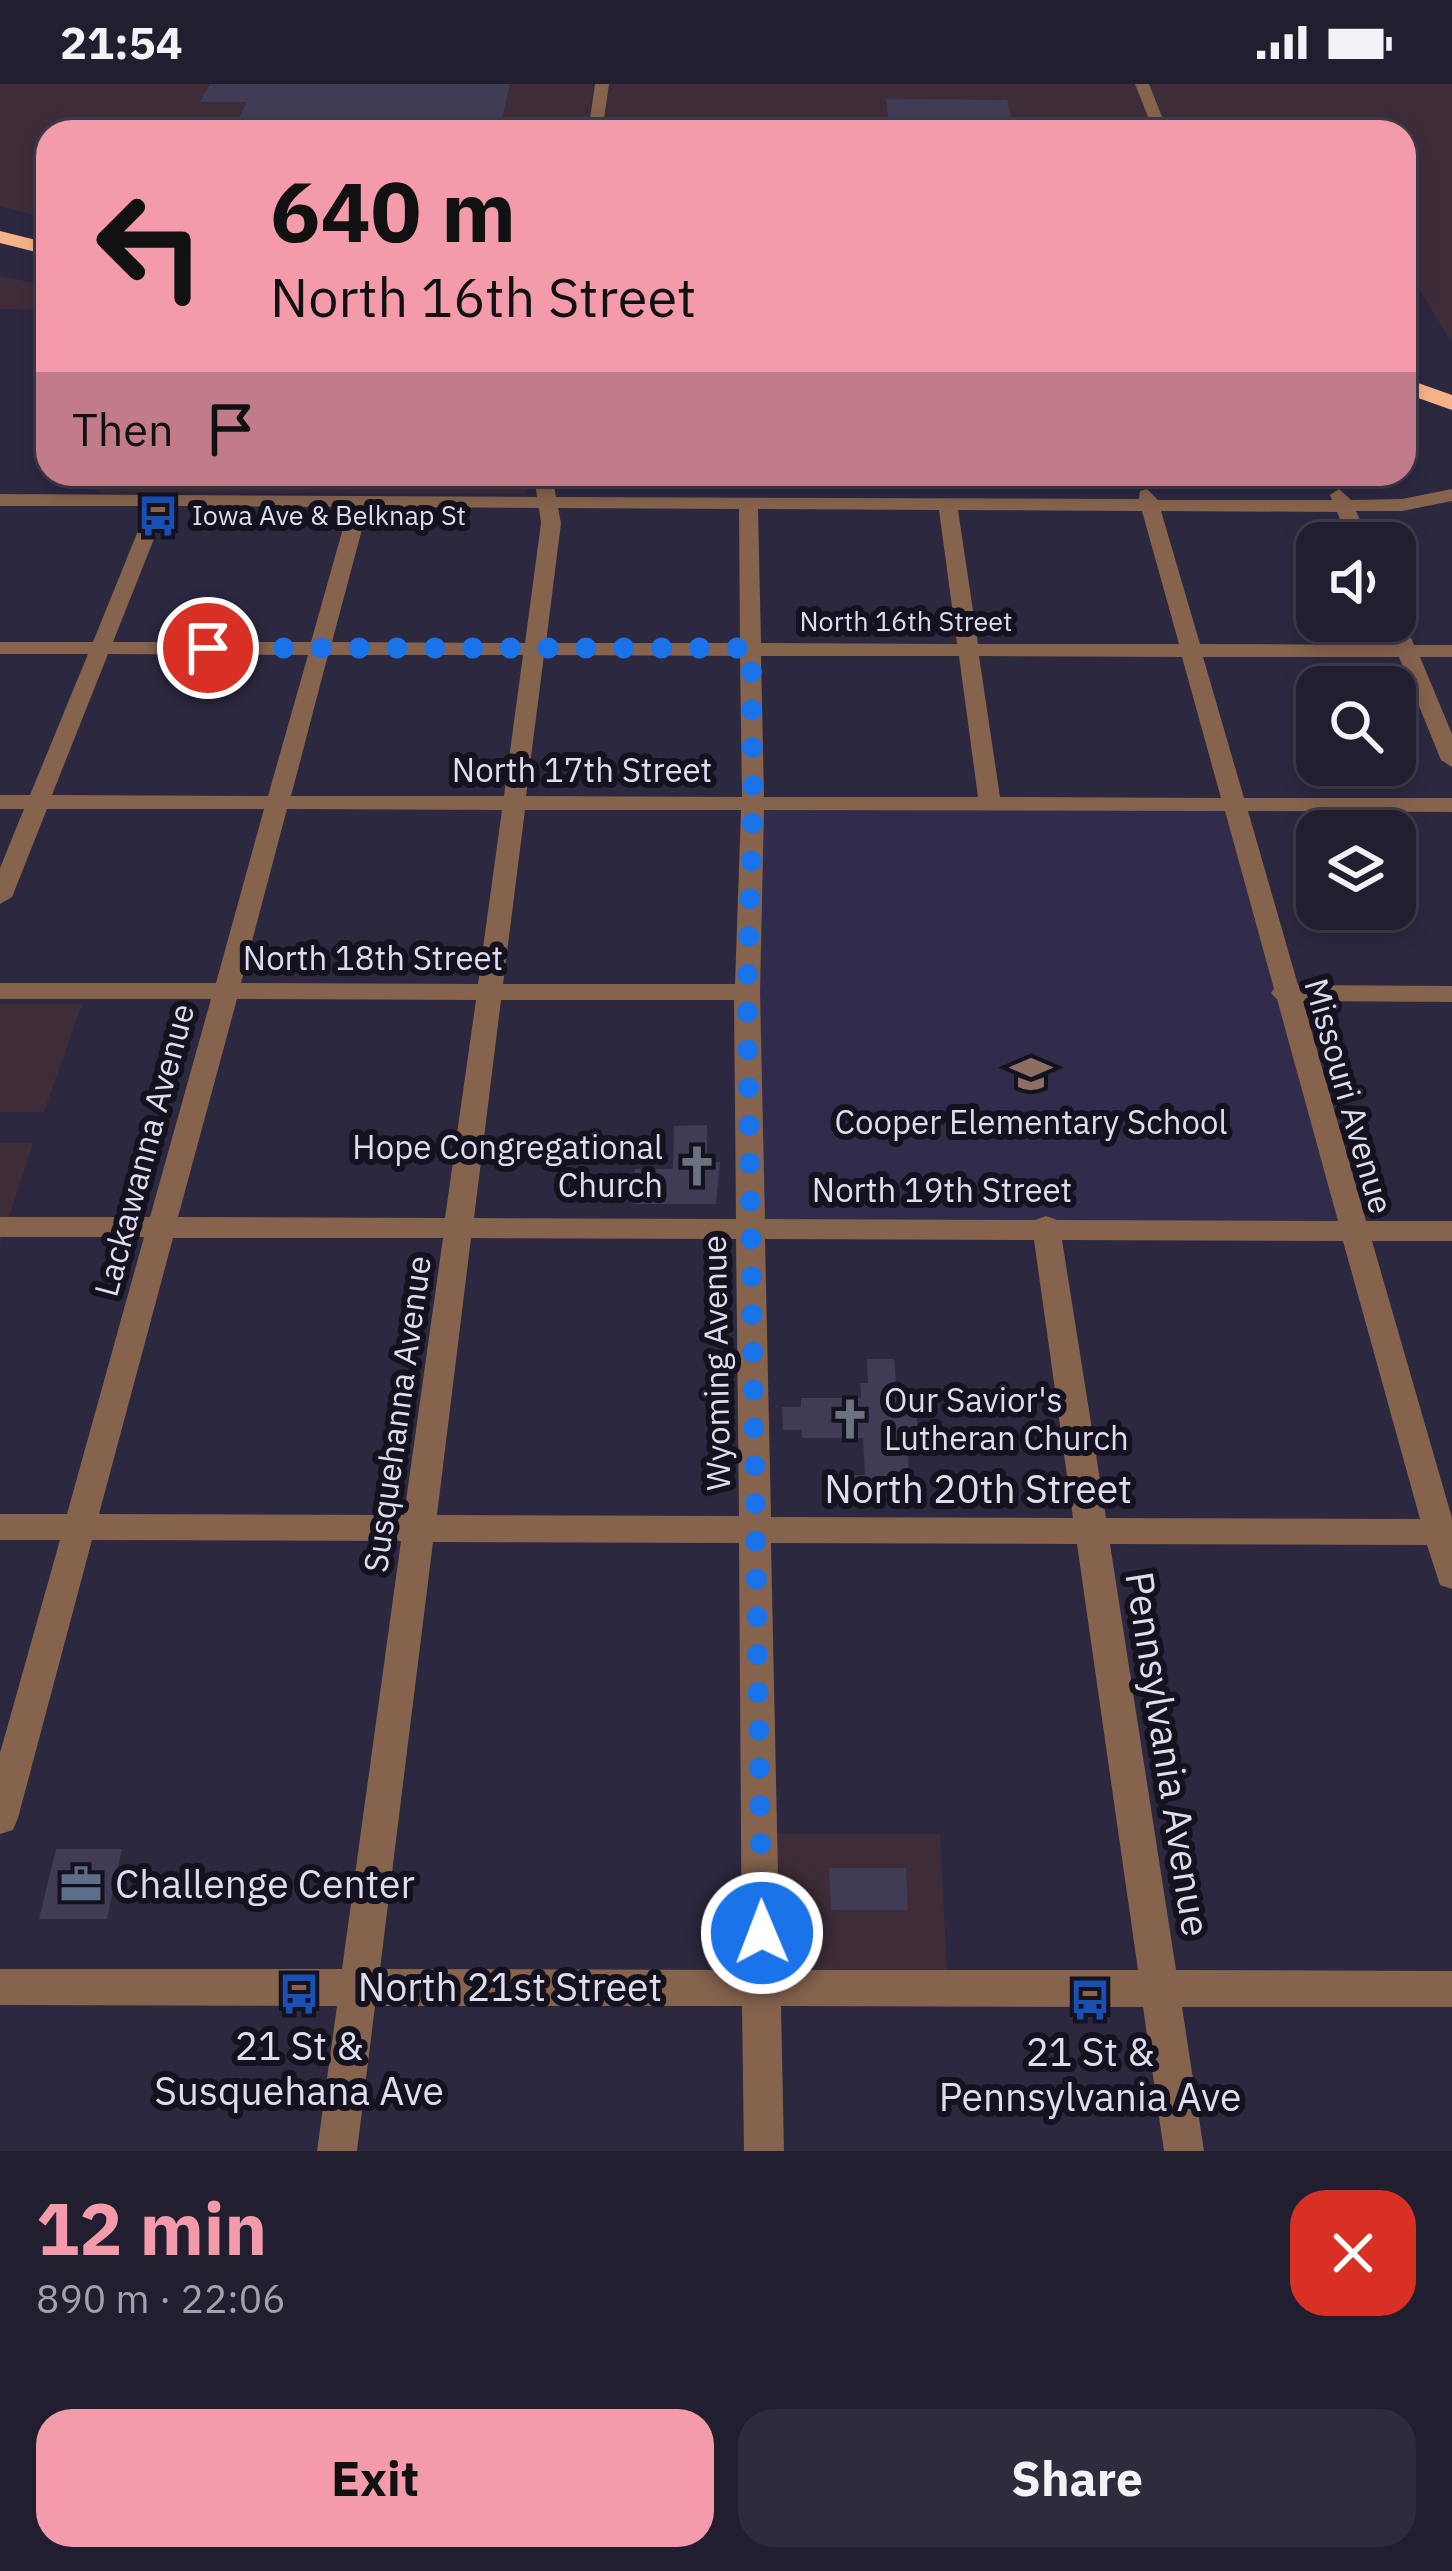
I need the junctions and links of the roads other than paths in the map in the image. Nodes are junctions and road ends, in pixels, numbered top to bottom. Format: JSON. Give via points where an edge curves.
{"nodes":[{"id":1,"x":602,"y":84,"type":"edge"},
{"id":2,"x":1142,"y":84,"type":"edge"},
{"id":3,"x":597,"y":120,"type":"edge"},
{"id":4,"x":1156,"y":120,"type":"edge"},
{"id":5,"x":0,"y":234,"type":"edge"},
{"id":6,"x":36,"y":242,"type":"edge"},
{"id":7,"x":0,"y":248,"type":"edge"},
{"id":8,"x":36,"y":256,"type":"edge"},
{"id":9,"x":1416,"y":374,"type":"edge"},
{"id":10,"x":1452,"y":384,"type":"edge"},
{"id":11,"x":1416,"y":386,"type":"edge"},
{"id":12,"x":1416,"y":388,"type":"edge"},
{"id":13,"x":1452,"y":394,"type":"edge"},
{"id":14,"x":1452,"y":403,"type":"edge"},
{"id":15,"x":1452,"y":478,"type":"edge"},
{"id":16,"x":546,"y":488,"type":"edge"},
{"id":17,"x":1452,"y":495,"type":"edge"},
{"id":18,"x":0,"y":500,"type":"edge"},
{"id":19,"x":160,"y":501,"type":"junction"},
{"id":20,"x":360,"y":501,"type":"junction"},
{"id":21,"x":1148,"y":501,"type":"junction"},
{"id":22,"x":1342,"y":501,"type":"junction"},
{"id":23,"x":748,"y":502,"type":"junction"},
{"id":24,"x":947,"y":502,"type":"junction"},
{"id":25,"x":1351,"y":522,"type":"edge"},
{"id":26,"x":1402,"y":642,"type":"edge"},
{"id":27,"x":0,"y":648,"type":"edge"},
{"id":28,"x":100,"y":648,"type":"junction"},
{"id":29,"x":320,"y":648,"type":"junction"},
{"id":30,"x":534,"y":648,"type":"junction"},
{"id":31,"x":751,"y":648,"type":"junction"},
{"id":32,"x":966,"y":649,"type":"junction"},
{"id":33,"x":1188,"y":650,"type":"junction"},
{"id":34,"x":1406,"y":651,"type":"junction"},
{"id":35,"x":1452,"y":651,"type":"edge"},
{"id":36,"x":1452,"y":760,"type":"edge"},
{"id":37,"x":0,"y":802,"type":"edge"},
{"id":38,"x":37,"y":802,"type":"junction"},
{"id":39,"x":276,"y":802,"type":"junction"},
{"id":40,"x":515,"y":803,"type":"junction"},
{"id":41,"x":753,"y":803,"type":"junction"},
{"id":42,"x":990,"y":804,"type":"junction"},
{"id":43,"x":1232,"y":805,"type":"junction"},
{"id":44,"x":1452,"y":806,"type":"edge"},
{"id":45,"x":0,"y":896,"type":"edge"},
{"id":46,"x":0,"y":991,"type":"edge"},
{"id":47,"x":224,"y":991,"type":"junction"},
{"id":48,"x":488,"y":992,"type":"junction"},
{"id":49,"x":747,"y":992,"type":"junction"},
{"id":50,"x":1285,"y":993,"type":"junction"},
{"id":51,"x":1452,"y":994,"type":"edge"},
{"id":52,"x":750,"y":1226,"type":"junction"},
{"id":53,"x":1046,"y":1226,"type":"junction"},
{"id":54,"x":0,"y":1227,"type":"edge"},
{"id":55,"x":161,"y":1227,"type":"junction"},
{"id":56,"x":458,"y":1228,"type":"junction"},
{"id":57,"x":1354,"y":1230,"type":"junction"},
{"id":58,"x":1452,"y":1231,"type":"edge"},
{"id":59,"x":0,"y":1527,"type":"edge"},
{"id":60,"x":78,"y":1527,"type":"junction"},
{"id":61,"x":418,"y":1527,"type":"junction"},
{"id":62,"x":754,"y":1529,"type":"junction"},
{"id":63,"x":1093,"y":1532,"type":"junction"},
{"id":64,"x":1446,"y":1532,"type":"edge"},
{"id":65,"x":1452,"y":1575,"type":"edge"},
{"id":66,"x":0,"y":1818,"type":"edge"},
{"id":67,"x":358,"y":1987,"type":"junction"},
{"id":68,"x":763,"y":1987,"type":"junction"},
{"id":69,"x":0,"y":1988,"type":"edge"},
{"id":70,"x":1161,"y":1988,"type":"junction"},
{"id":71,"x":1452,"y":1989,"type":"edge"},
{"id":72,"x":337,"y":2151,"type":"edge"},
{"id":73,"x":764,"y":2151,"type":"edge"},
{"id":74,"x":1184,"y":2151,"type":"edge"}],
"edges":[{"from":1,"to":3,"type":"street"},
{"from":2,"to":4,"type":"street"},
{"from":5,"to":6,"type":"highway"},
{"from":7,"to":8,"type":"highway"},
{"from":9,"to":10,"type":"highway"},
{"from":11,"to":13,"type":"highway"},
{"from":12,"to":14,"type":"highway"},
{"from":15,"to":22,"type":"street"},
{"from":16,"to":20,"type":"street"},
{"from":16,"to":23,"type":"street"},
{"from":16,"to":30,"type":"street","name":"Susquehanna Avenue","via":[[551,523]]},
{"from":17,"to":22,"type":"street","via":[[1402,505]]},
{"from":18,"to":19,"type":"street"},
{"from":19,"to":20,"type":"street"},
{"from":19,"to":28,"type":"street"},
{"from":20,"to":29,"type":"street","name":"Lackawanna Avenue"},
{"from":21,"to":22,"type":"street"},
{"from":21,"to":24,"type":"street"},
{"from":21,"to":33,"type":"street","name":"Missouri Avenue"},
{"from":22,"to":25,"type":"street"},
{"from":23,"to":24,"type":"street","via":[[904,495]]},
{"from":23,"to":31,"type":"street","name":"Wyoming Avenue"},
{"from":24,"to":32,"type":"street"},
{"from":26,"to":34,"type":"street"},
{"from":27,"to":28,"type":"street","name":"North 16th Street"},
{"from":28,"to":29,"type":"street","name":"North 16th Street"},
{"from":28,"to":38,"type":"street"},
{"from":29,"to":30,"type":"street","name":"North 16th Street"},
{"from":29,"to":39,"type":"street","name":"Lackawanna Avenue"},
{"from":30,"to":31,"type":"street","name":"North 16th Street"},
{"from":30,"to":40,"type":"street","name":"Susquehanna Avenue"},
{"from":31,"to":32,"type":"street","name":"North 16th Street"},
{"from":31,"to":41,"type":"street","name":"Wyoming Avenue"},
{"from":32,"to":33,"type":"street","name":"North 16th Street"},
{"from":32,"to":42,"type":"street"},
{"from":33,"to":34,"type":"street","name":"North 16th Street"},
{"from":33,"to":43,"type":"street","name":"Missouri Avenue"},
{"from":34,"to":35,"type":"street","name":"North 16th Street"},
{"from":34,"to":36,"type":"street"},
{"from":37,"to":38,"type":"street","name":"North 17th Street"},
{"from":38,"to":39,"type":"street","name":"North 17th Street"},
{"from":38,"to":45,"type":"street"},
{"from":39,"to":40,"type":"street","name":"North 17th Street"},
{"from":39,"to":47,"type":"street","name":"Lackawanna Avenue"},
{"from":40,"to":41,"type":"street","name":"North 17th Street"},
{"from":40,"to":48,"type":"street","name":"Susquehanna Avenue"},
{"from":41,"to":42,"type":"street","name":"North 17th Street"},
{"from":41,"to":49,"type":"street","name":"Wyoming Avenue"},
{"from":42,"to":43,"type":"street","name":"North 17th Street"},
{"from":43,"to":44,"type":"street","name":"North 17th Street"},
{"from":43,"to":50,"type":"street","name":"Missouri Avenue"},
{"from":46,"to":47,"type":"street","name":"North 18th Street"},
{"from":47,"to":48,"type":"street","name":"North 18th Street"},
{"from":47,"to":55,"type":"street","name":"Lackawanna Avenue"},
{"from":48,"to":49,"type":"street","name":"North 18th Street"},
{"from":48,"to":56,"type":"street","name":"Susquehanna Avenue"},
{"from":49,"to":52,"type":"street","name":"Wyoming Avenue"},
{"from":50,"to":51,"type":"street"},
{"from":50,"to":57,"type":"street","name":"Missouri Avenue"},
{"from":52,"to":53,"type":"street","name":"North 19th Street"},
{"from":52,"to":56,"type":"street","name":"North 19th Street"},
{"from":52,"to":62,"type":"street","name":"Wyoming Avenue"},
{"from":53,"to":57,"type":"street","name":"North 19th Street"},
{"from":53,"to":63,"type":"street","name":"Pennsylvania Avenue"},
{"from":54,"to":55,"type":"street","name":"North 19th Street"},
{"from":55,"to":56,"type":"street","name":"North 19th Street"},
{"from":55,"to":60,"type":"street","name":"Lackawanna Avenue"},
{"from":56,"to":61,"type":"street","name":"Susquehanna Avenue"},
{"from":57,"to":58,"type":"street","name":"North 19th Street"},
{"from":57,"to":64,"type":"street","name":"Missouri Avenue"},
{"from":59,"to":60,"type":"street","name":"North 20th Street"},
{"from":60,"to":61,"type":"street","name":"North 20th Street"},
{"from":60,"to":66,"type":"street","name":"Lackawanna Avenue"},
{"from":61,"to":62,"type":"street","name":"North 20th Street"},
{"from":61,"to":67,"type":"street","name":"Susquehanna Avenue"},
{"from":62,"to":63,"type":"street","name":"North 20th Street"},
{"from":62,"to":68,"type":"street","name":"Wyoming Avenue"},
{"from":63,"to":64,"type":"street","name":"North 20th Street"},
{"from":63,"to":70,"type":"street","name":"Pennsylvania Avenue"},
{"from":64,"to":65,"type":"street","name":"Missouri Avenue"},
{"from":67,"to":68,"type":"street","name":"North 21st Street"},
{"from":67,"to":69,"type":"street","name":"North 21st Street"},
{"from":67,"to":72,"type":"street","name":"Susquehanna Avenue"},
{"from":68,"to":70,"type":"street","name":"North 21st Street"},
{"from":68,"to":73,"type":"street","name":"Wyoming Avenue"},
{"from":70,"to":71,"type":"street","name":"North 21st Street"},
{"from":70,"to":74,"type":"street","name":"Pennsylvania Avenue"}]}
